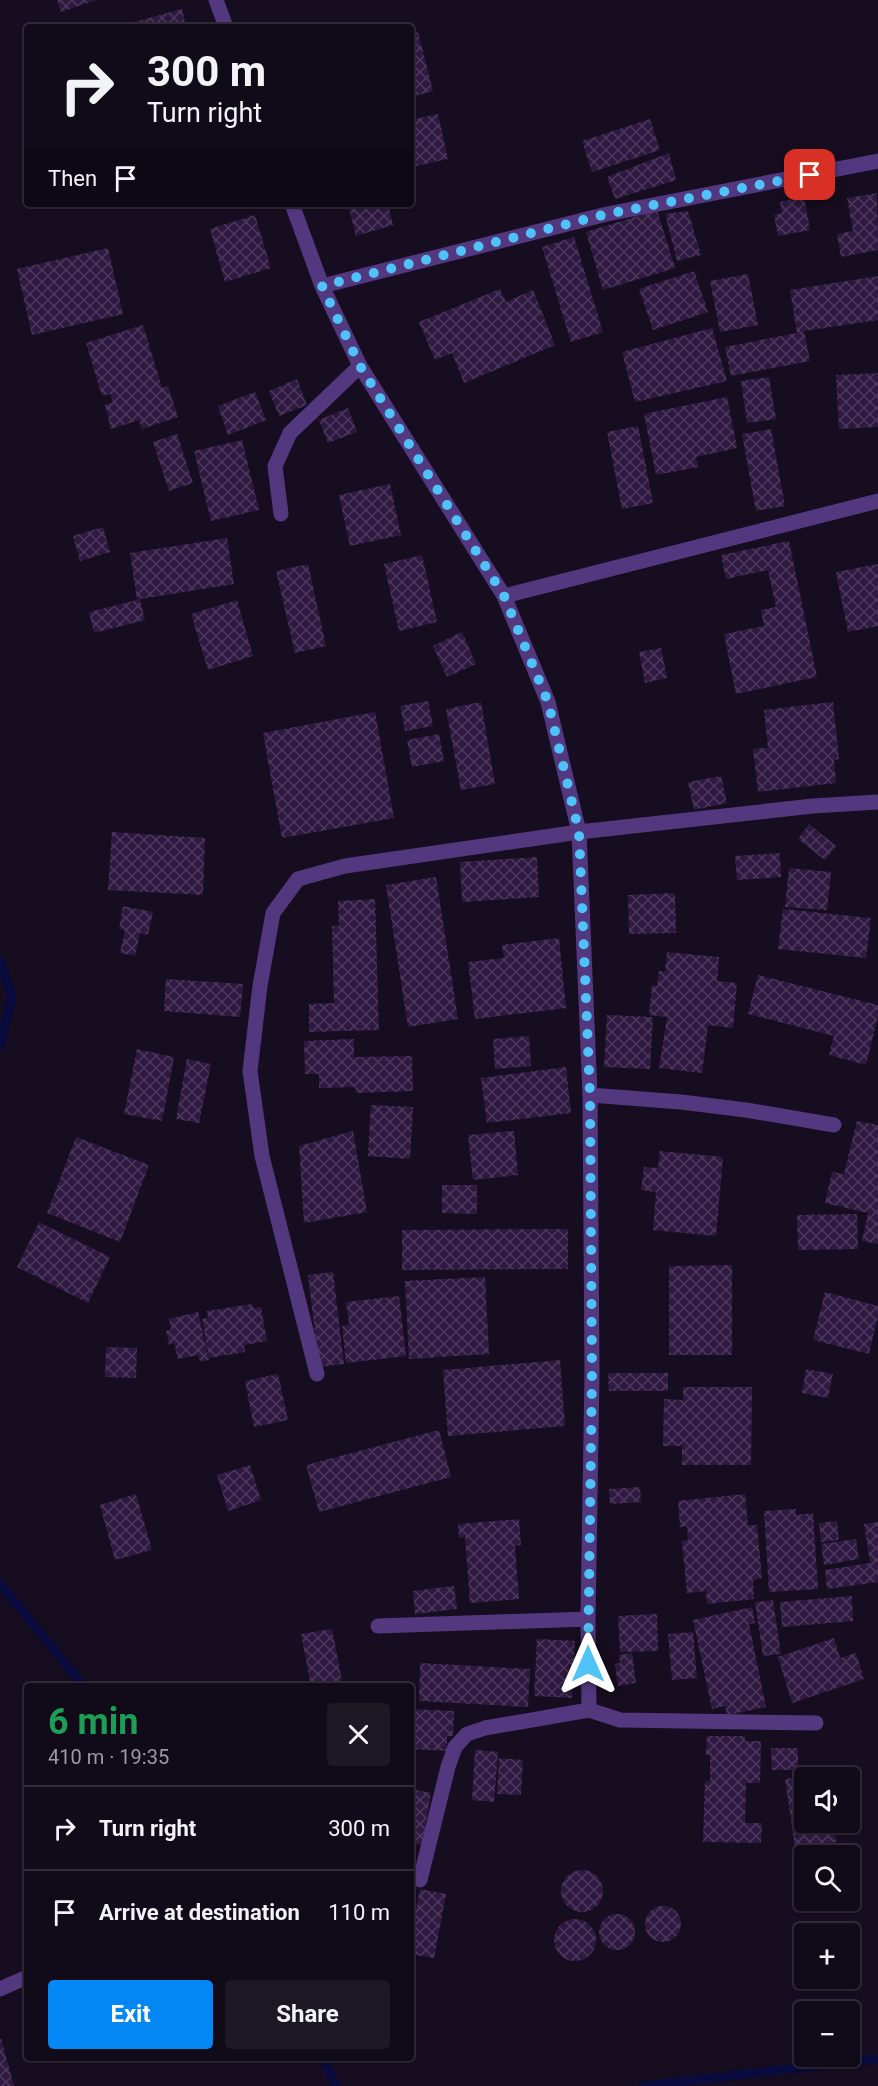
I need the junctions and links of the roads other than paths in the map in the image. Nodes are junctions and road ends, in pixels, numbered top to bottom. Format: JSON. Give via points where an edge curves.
{"nodes":[{"id":1,"x":216,"y":0,"type":"edge"},
{"id":2,"x":225,"y":24,"type":"edge"},
{"id":3,"x":878,"y":161,"type":"edge"},
{"id":4,"x":293,"y":207,"type":"edge"},
{"id":5,"x":322,"y":286,"type":"junction"},
{"id":6,"x":360,"y":366,"type":"junction"},
{"id":7,"x":878,"y":501,"type":"edge"},
{"id":8,"x":281,"y":514,"type":"dead end"},
{"id":9,"x":504,"y":596,"type":"junction"},
{"id":10,"x":878,"y":802,"type":"edge"},
{"id":11,"x":579,"y":832,"type":"junction"},
{"id":12,"x":590,"y":1095,"type":"junction"},
{"id":13,"x":834,"y":1125,"type":"dead end"},
{"id":14,"x":317,"y":1374,"type":"dead end"},
{"id":15,"x":588,"y":1619,"type":"junction"},
{"id":16,"x":378,"y":1626,"type":"dead end"},
{"id":17,"x":589,"y":1710,"type":"junction"},
{"id":18,"x":816,"y":1723,"type":"dead end"},
{"id":19,"x":420,"y":1880,"type":"dead end"},
{"id":20,"x":24,"y":1978,"type":"edge"},
{"id":21,"x":0,"y":1989,"type":"edge"}],
"edges":[{"from":1,"to":2,"type":"street"},
{"from":3,"to":5,"type":"street","via":[[607,214]]},
{"from":4,"to":5,"type":"street"},
{"from":5,"to":6,"type":"street"},
{"from":6,"to":8,"type":"street","via":[[290,433],[275,466]]},
{"from":6,"to":9,"type":"street"},
{"from":7,"to":9,"type":"street"},
{"from":9,"to":11,"type":"street","via":[[548,702]]},
{"from":10,"to":11,"type":"street"},
{"from":11,"to":12,"type":"street"},
{"from":11,"to":14,"type":"street","via":[[345,866],[298,879],[273,913],[250,1071],[262,1156]]},
{"from":12,"to":13,"type":"street","via":[[681,1102]]},
{"from":12,"to":15,"type":"street","via":[[592,1373]]},
{"from":15,"to":16,"type":"street"},
{"from":15,"to":17,"type":"street"},
{"from":17,"to":18,"type":"street","via":[[620,1720]]},
{"from":17,"to":19,"type":"street","via":[[467,1734],[455,1747],[448,1767]]},
{"from":20,"to":21,"type":"street"}]}
